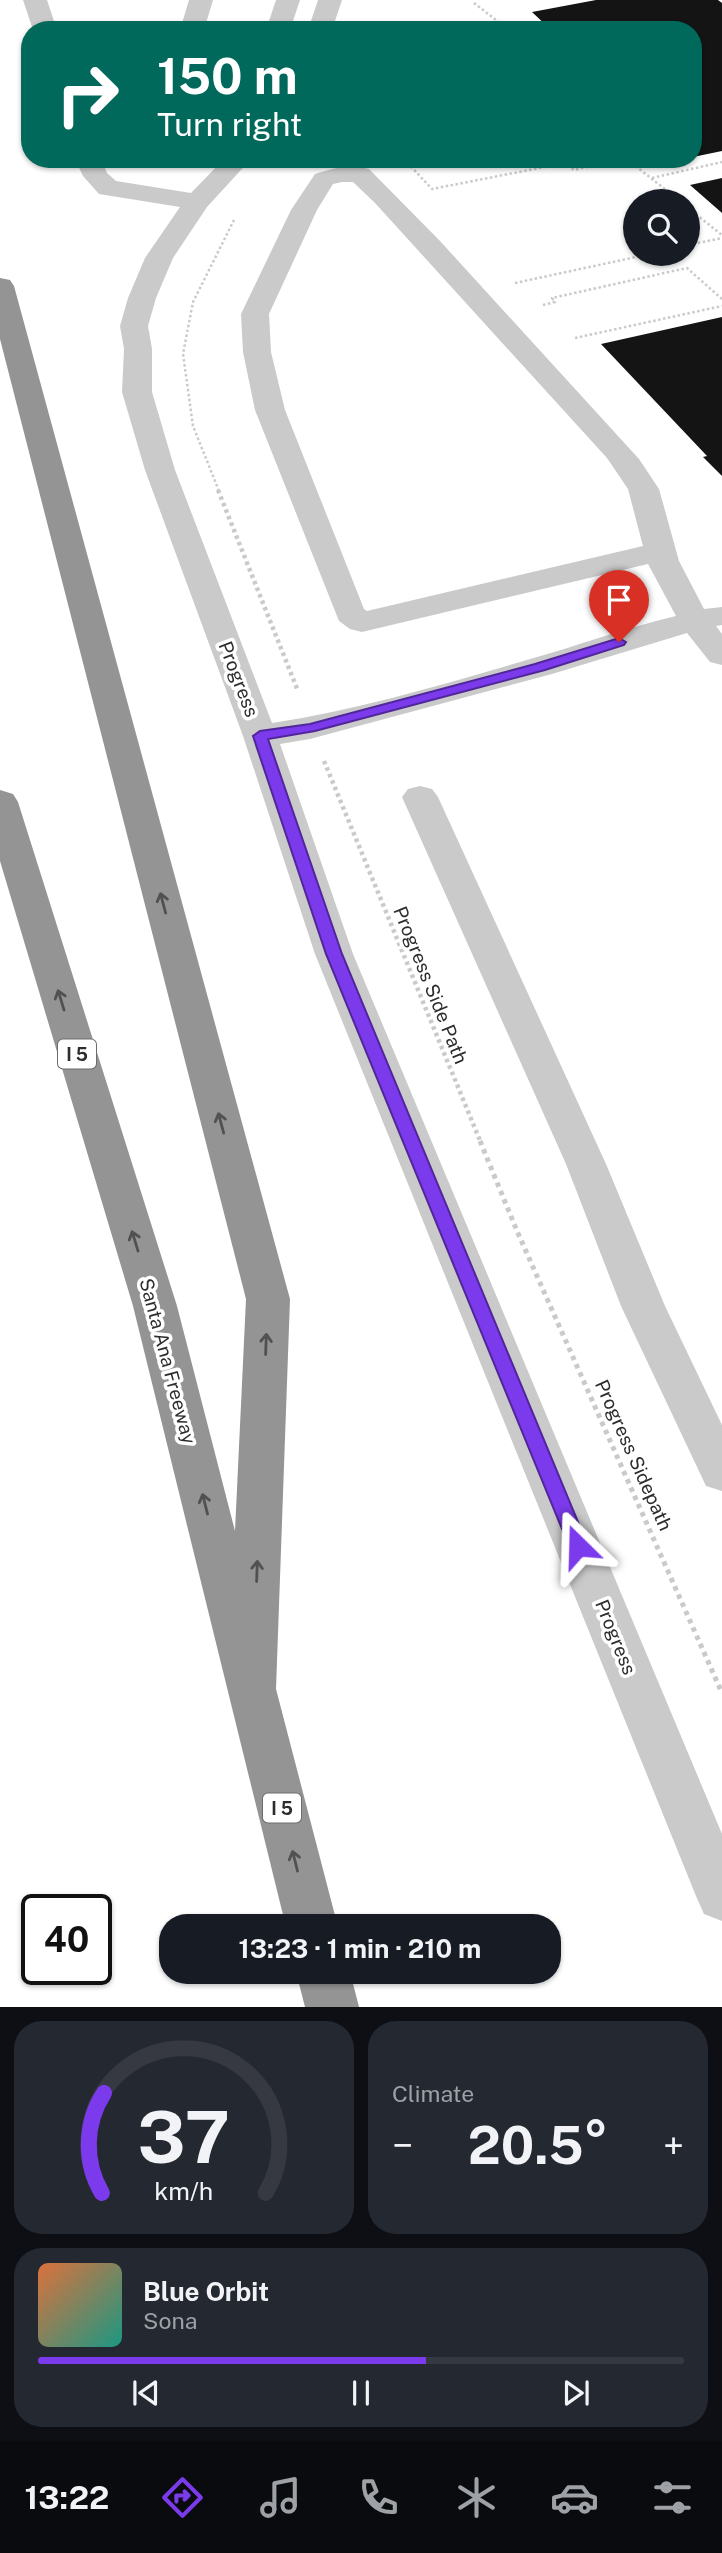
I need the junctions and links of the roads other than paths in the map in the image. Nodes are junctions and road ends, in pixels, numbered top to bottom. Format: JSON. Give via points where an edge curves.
{"nodes":[{"id":1,"x":35,"y":0,"type":"edge"},
{"id":2,"x":201,"y":0,"type":"edge"},
{"id":3,"x":288,"y":0,"type":"edge"},
{"id":4,"x":330,"y":0,"type":"edge"},
{"id":5,"x":42,"y":21,"type":"edge"},
{"id":6,"x":195,"y":21,"type":"edge"},
{"id":7,"x":281,"y":21,"type":"edge"},
{"id":8,"x":323,"y":21,"type":"edge"},
{"id":9,"x":92,"y":168,"type":"edge"},
{"id":10,"x":204,"y":168,"type":"edge"},
{"id":11,"x":229,"y":168,"type":"edge"},
{"id":12,"x":197,"y":202,"type":"junction"},
{"id":13,"x":0,"y":286,"type":"edge"},
{"id":14,"x":660,"y":552,"type":"junction"},
{"id":15,"x":708,"y":618,"type":"edge"},
{"id":16,"x":722,"y":655,"type":"edge"},
{"id":17,"x":260,"y":736,"type":"junction"},
{"id":18,"x":420,"y":797,"type":"dead end"},
{"id":19,"x":0,"y":802,"type":"edge"},
{"id":20,"x":722,"y":1472,"type":"edge"},
{"id":21,"x":252,"y":1689,"type":"junction"},
{"id":22,"x":722,"y":1896,"type":"edge"},
{"id":23,"x":309,"y":1914,"type":"edge"},
{"id":24,"x":326,"y":1984,"type":"edge"},
{"id":25,"x":332,"y":2007,"type":"edge"}],
"edges":[{"from":1,"to":5,"type":"street"},
{"from":2,"to":6,"type":"street"},
{"from":3,"to":7,"type":"street"},
{"from":4,"to":8,"type":"street"},
{"from":9,"to":12,"type":"street","via":[[108,188]]},
{"from":10,"to":12,"type":"street","name":"Progress"},
{"from":11,"to":12,"type":"street","name":"Progress"},
{"from":12,"to":17,"type":"street","name":"Progress","via":[[159,258],[142,298],[134,326],[137,392],[160,470]]},
{"from":21,"to":13,"type":"highway","one_way":true,"via":[[268,1299]]},
{"from":14,"to":14,"type":"street","via":[[640,482],[594,424],[456,278],[409,221],[360,174],[324,179],[304,210],[255,314],[257,352],[270,410],[351,614],[362,622]]},
{"from":14,"to":15,"type":"street"},
{"from":15,"to":16,"type":"street"},
{"from":15,"to":17,"type":"street","via":[[310,728]]},
{"from":17,"to":22,"type":"street","name":"Progress","via":[[334,954]]},
{"from":18,"to":20,"type":"street","via":[[586,1164],[643,1306]]},
{"from":21,"to":19,"type":"highway","name":"Santa Ana Freeway","number":"I 5","one_way":true,"via":[[155,1306]]},
{"from":23,"to":21,"type":"highway","name":"Santa Ana Freeway","number":"I 5","one_way":true},
{"from":24,"to":25,"type":"highway"}]}
